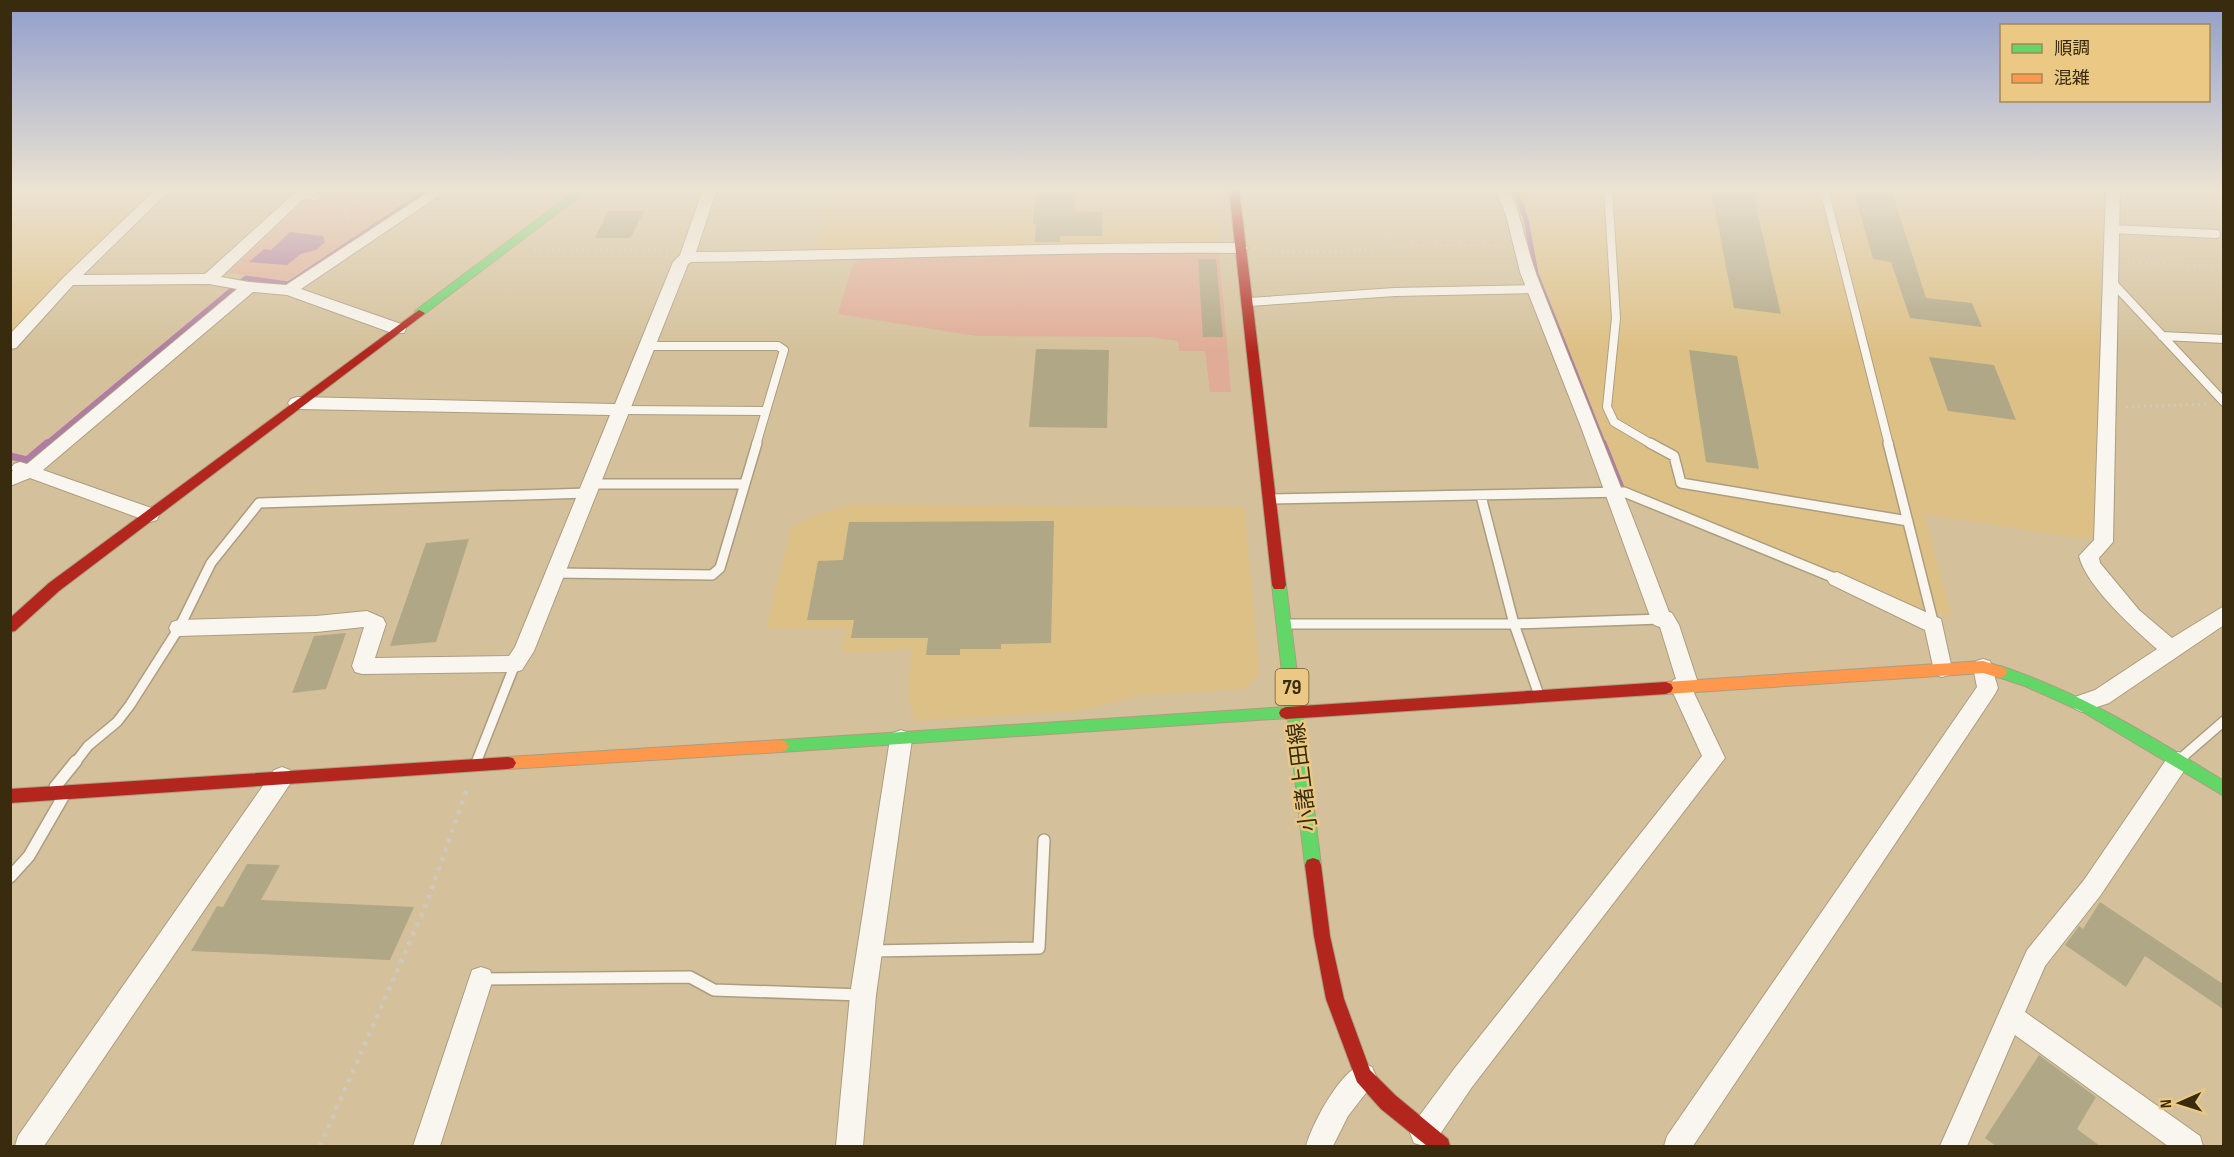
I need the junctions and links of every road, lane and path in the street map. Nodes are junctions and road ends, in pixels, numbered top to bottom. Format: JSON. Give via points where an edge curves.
{"nodes":[{"id":1,"x":108,"y":243,"type":"edge"},
{"id":2,"x":250,"y":243,"type":"edge"},
{"id":3,"x":360,"y":243,"type":"edge"},
{"id":4,"x":513,"y":243,"type":"edge"},
{"id":5,"x":691,"y":243,"type":"edge"},
{"id":6,"x":1239,"y":243,"type":"edge"},
{"id":7,"x":1388,"y":243,"type":"edge"},
{"id":8,"x":1611,"y":243,"type":"edge"},
{"id":9,"x":1838,"y":243,"type":"edge"},
{"id":10,"x":2112,"y":243,"type":"edge"},
{"id":11,"x":510,"y":245,"type":"junction"},
{"id":12,"x":1521,"y":245,"type":"joint"},
{"id":13,"x":1391,"y":248,"type":"junction"},
{"id":14,"x":1240,"y":249,"type":"junction"},
{"id":15,"x":687,"y":253,"type":"junction"},
{"id":16,"x":2223,"y":266,"type":"edge"},
{"id":17,"x":2111,"y":272,"type":"junction"},
{"id":18,"x":209,"y":279,"type":"junction"},
{"id":19,"x":69,"y":280,"type":"junction"},
{"id":20,"x":249,"y":287,"type":"junction"},
{"id":21,"x":289,"y":290,"type":"junction"},
{"id":22,"x":1535,"y":290,"type":"junction"},
{"id":23,"x":1246,"y":303,"type":"junction"},
{"id":24,"x":398,"y":329,"type":"junction"},
{"id":25,"x":2162,"y":336,"type":"junction"},
{"id":26,"x":2223,"y":339,"type":"edge"},
{"id":27,"x":10,"y":344,"type":"edge"},
{"id":28,"x":648,"y":346,"type":"junction"},
{"id":29,"x":2223,"y":402,"type":"edge"},
{"id":30,"x":297,"y":403,"type":"junction"},
{"id":31,"x":2212,"y":404,"type":"dead end"},
{"id":32,"x":2107,"y":407,"type":"junction"},
{"id":33,"x":622,"y":410,"type":"junction"},
{"id":34,"x":765,"y":411,"type":"junction"},
{"id":35,"x":10,"y":466,"type":"edge"},
{"id":36,"x":30,"y":470,"type":"junction"},
{"id":37,"x":10,"y":480,"type":"edge"},
{"id":38,"x":745,"y":484,"type":"junction"},
{"id":39,"x":590,"y":488,"type":"junction"},
{"id":40,"x":1620,"y":492,"type":"junction"},
{"id":41,"x":1481,"y":496,"type":"junction"},
{"id":42,"x":1268,"y":499,"type":"junction"},
{"id":43,"x":150,"y":515,"type":"junction"},
{"id":44,"x":1908,"y":521,"type":"junction"},
{"id":45,"x":555,"y":573,"type":"junction"},
{"id":46,"x":1837,"y":579,"type":"joint"},
{"id":47,"x":2223,"y":614,"type":"edge"},
{"id":48,"x":1661,"y":619,"type":"junction"},
{"id":49,"x":1284,"y":624,"type":"junction"},
{"id":50,"x":1514,"y":624,"type":"junction"},
{"id":51,"x":1934,"y":625,"type":"junction"},
{"id":52,"x":10,"y":627,"type":"edge"},
{"id":53,"x":179,"y":628,"type":"junction"},
{"id":54,"x":2172,"y":650,"type":"junction"},
{"id":55,"x":514,"y":664,"type":"junction"},
{"id":56,"x":1983,"y":667,"type":"junction"},
{"id":57,"x":1942,"y":669,"type":"junction"},
{"id":58,"x":1684,"y":686,"type":"junction"},
{"id":59,"x":1539,"y":695,"type":"junction"},
{"id":60,"x":2082,"y":703,"type":"junction"},
{"id":61,"x":1295,"y":712,"type":"junction"},
{"id":62,"x":2223,"y":721,"type":"edge"},
{"id":63,"x":901,"y":739,"type":"junction"},
{"id":64,"x":2178,"y":761,"type":"junction"},
{"id":65,"x":475,"y":766,"type":"junction"},
{"id":66,"x":282,"y":777,"type":"junction"},
{"id":67,"x":2223,"y":789,"type":"edge"},
{"id":68,"x":66,"y":792,"type":"junction"},
{"id":69,"x":50,"y":793,"type":"junction"},
{"id":70,"x":10,"y":796,"type":"edge"},
{"id":71,"x":1044,"y":840,"type":"dead end"},
{"id":72,"x":10,"y":878,"type":"edge"},
{"id":73,"x":869,"y":951,"type":"junction"},
{"id":74,"x":481,"y":979,"type":"joint"},
{"id":75,"x":862,"y":995,"type":"junction"},
{"id":76,"x":2010,"y":1016,"type":"junction"},
{"id":77,"x":1363,"y":1076,"type":"junction"},
{"id":78,"x":1432,"y":1140,"type":"edge"},
{"id":79,"x":28,"y":1146,"type":"edge"},
{"id":80,"x":320,"y":1146,"type":"edge"},
{"id":81,"x":426,"y":1146,"type":"edge"},
{"id":82,"x":849,"y":1146,"type":"edge"},
{"id":83,"x":1319,"y":1146,"type":"edge"},
{"id":84,"x":1677,"y":1146,"type":"edge"},
{"id":85,"x":1953,"y":1146,"type":"edge"},
{"id":86,"x":2190,"y":1146,"type":"edge"}],
"edges":[{"from":1,"to":19,"type":"street"},
{"from":2,"to":18,"type":"street"},
{"from":3,"to":21,"type":"street"},
{"from":4,"to":11,"type":"street"},
{"from":5,"to":15,"type":"street"},
{"from":6,"to":14,"type":"street","name":"小諸上田線","number":"79"},
{"from":7,"to":13,"type":"path"},
{"from":8,"to":44,"type":"lane","via":[[1616,318],[1606,407],[1614,422],[1674,456],[1681,483]]},
{"from":9,"to":44,"type":"lane"},
{"from":10,"to":17,"type":"street"},
{"from":11,"to":15,"type":"path","via":[[522,249],[577,247]]},
{"from":11,"to":24,"type":"street"},
{"from":12,"to":13,"type":"path"},
{"from":12,"to":22,"type":"street"},
{"from":13,"to":14,"type":"path","via":[[1321,253]]},
{"from":14,"to":15,"type":"street","via":[[1109,247],[882,255]]},
{"from":14,"to":23,"type":"street","name":"小諸上田線","number":"79"},
{"from":15,"to":28,"type":"street"},
{"from":16,"to":17,"type":"path"},
{"from":17,"to":25,"type":"lane"},
{"from":17,"to":32,"type":"street"},
{"from":18,"to":19,"type":"street"},
{"from":18,"to":20,"type":"street"},
{"from":19,"to":27,"type":"street"},
{"from":20,"to":21,"type":"street"},
{"from":20,"to":36,"type":"street"},
{"from":21,"to":24,"type":"street"},
{"from":22,"to":23,"type":"lane","via":[[1388,292]]},
{"from":22,"to":40,"type":"street"},
{"from":23,"to":42,"type":"street","name":"小諸上田線","number":"79"},
{"from":24,"to":30,"type":"street"},
{"from":25,"to":26,"type":"lane"},
{"from":25,"to":29,"type":"lane"},
{"from":28,"to":33,"type":"street"},
{"from":28,"to":34,"type":"lane","via":[[778,346],[784,350]]},
{"from":30,"to":33,"type":"street"},
{"from":30,"to":43,"type":"street"},
{"from":31,"to":32,"type":"path"},
{"from":32,"to":54,"type":"street","via":[[2103,542],[2089,556],[2091,565],[2132,615]]},
{"from":33,"to":34,"type":"lane"},
{"from":33,"to":39,"type":"street"},
{"from":34,"to":38,"type":"lane"},
{"from":35,"to":36,"type":"street"},
{"from":36,"to":37,"type":"street"},
{"from":36,"to":43,"type":"street"},
{"from":38,"to":39,"type":"lane"},
{"from":38,"to":45,"type":"lane","via":[[720,568],[712,576]]},
{"from":39,"to":45,"type":"street"},
{"from":39,"to":53,"type":"lane","via":[[259,503],[211,563]]},
{"from":40,"to":41,"type":"lane"},
{"from":40,"to":46,"type":"lane"},
{"from":40,"to":48,"type":"street","via":[[1628,534]]},
{"from":41,"to":42,"type":"lane"},
{"from":41,"to":50,"type":"lane"},
{"from":42,"to":49,"type":"street","name":"小諸上田線","number":"79"},
{"from":43,"to":52,"type":"street","via":[[54,586]]},
{"from":44,"to":51,"type":"lane"},
{"from":45,"to":55,"type":"street","via":[[524,651]]},
{"from":46,"to":51,"type":"street"},
{"from":47,"to":54,"type":"street"},
{"from":48,"to":50,"type":"lane"},
{"from":48,"to":58,"type":"street","via":[[1669,625]]},
{"from":49,"to":50,"type":"lane"},
{"from":49,"to":61,"type":"street","name":"小諸上田線","number":"79"},
{"from":50,"to":59,"type":"lane"},
{"from":51,"to":57,"type":"street"},
{"from":53,"to":55,"type":"street","via":[[367,619],[375,624],[362,666]]},
{"from":53,"to":69,"type":"lane","via":[[117,722],[88,746]]},
{"from":54,"to":60,"type":"street","via":[[2102,697]]},
{"from":55,"to":65,"type":"lane"},
{"from":56,"to":57,"type":"street"},
{"from":56,"to":60,"type":"street","via":[[2009,673]]},
{"from":56,"to":84,"type":"street","via":[[1988,688]]},
{"from":57,"to":58,"type":"street"},
{"from":58,"to":59,"type":"street"},
{"from":58,"to":78,"type":"street","via":[[1714,758],[1464,1078]]},
{"from":59,"to":61,"type":"street"},
{"from":60,"to":64,"type":"street"},
{"from":61,"to":63,"type":"street"},
{"from":61,"to":77,"type":"street","name":"小諸上田線","number":"79","via":[[1322,936],[1335,999]]},
{"from":62,"to":64,"type":"lane"},
{"from":63,"to":65,"type":"street"},
{"from":63,"to":73,"type":"street"},
{"from":64,"to":67,"type":"street"},
{"from":64,"to":76,"type":"street","via":[[2092,888],[2036,958]]},
{"from":65,"to":66,"type":"street"},
{"from":65,"to":80,"type":"path","via":[[426,904]]},
{"from":66,"to":68,"type":"street"},
{"from":66,"to":79,"type":"street"},
{"from":68,"to":69,"type":"street"},
{"from":68,"to":72,"type":"lane","via":[[29,856]]},
{"from":69,"to":70,"type":"street"},
{"from":71,"to":73,"type":"lane","via":[[1039,948]]},
{"from":73,"to":75,"type":"street"},
{"from":74,"to":75,"type":"lane","via":[[690,977],[714,990]]},
{"from":74,"to":81,"type":"street"},
{"from":75,"to":82,"type":"street"},
{"from":76,"to":85,"type":"street"},
{"from":76,"to":86,"type":"street"},
{"from":77,"to":78,"type":"street","name":"小諸上田線","number":"79"},
{"from":77,"to":83,"type":"street","via":[[1339,1107]]}]}
